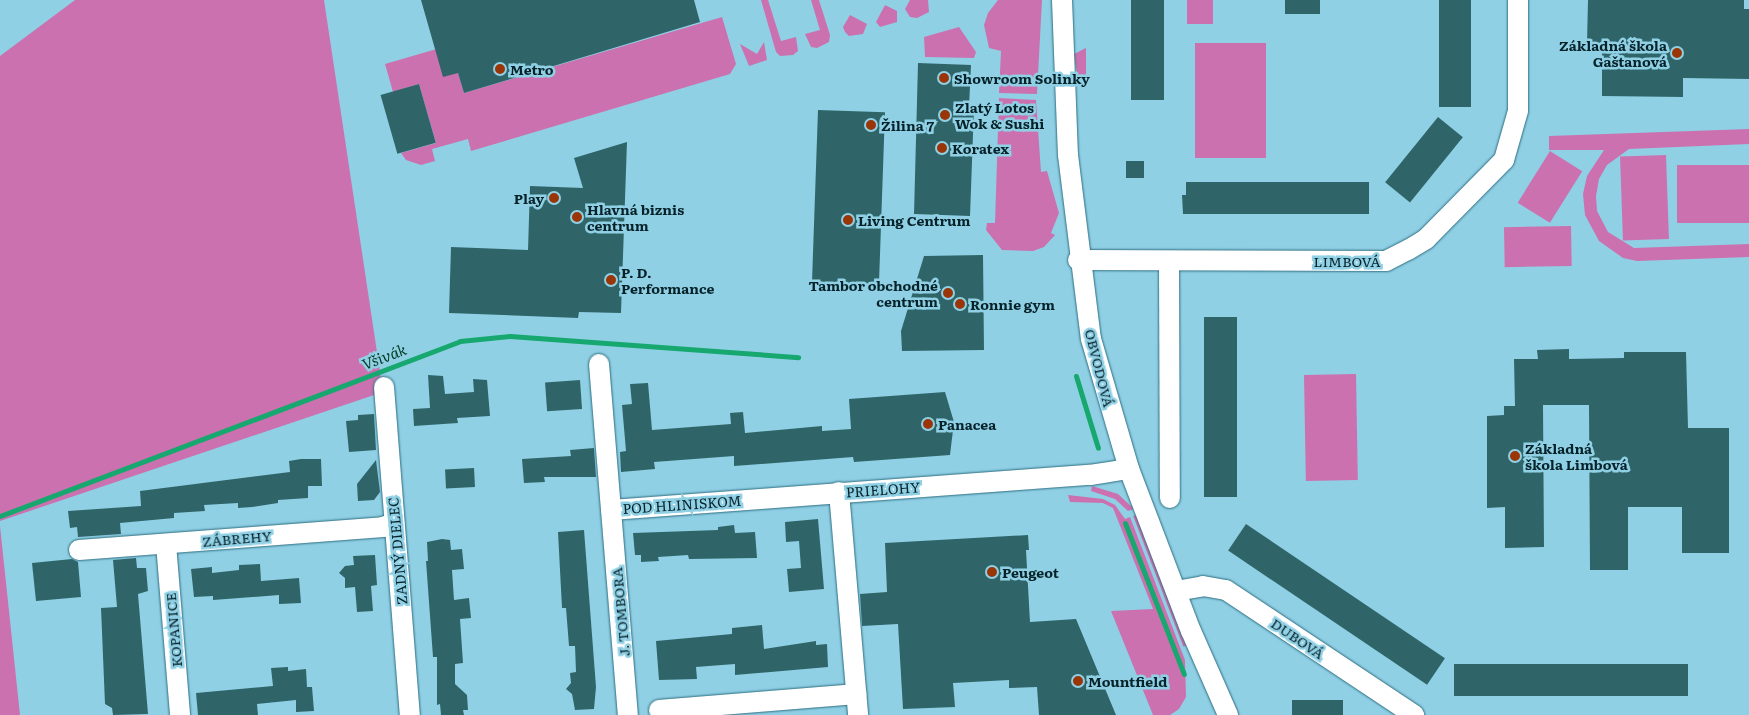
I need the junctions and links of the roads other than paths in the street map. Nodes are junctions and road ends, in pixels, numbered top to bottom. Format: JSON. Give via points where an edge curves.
{"nodes":[{"id":1,"x":1062,"y":0,"type":"edge"},
{"id":2,"x":1518,"y":0,"type":"edge"},
{"id":3,"x":1078,"y":260,"type":"junction"},
{"id":4,"x":1169,"y":261,"type":"junction"},
{"id":5,"x":600,"y":364,"type":"dead end"},
{"id":6,"x":384,"y":387,"type":"dead end"},
{"id":7,"x":1129,"y":469,"type":"junction"},
{"id":8,"x":839,"y":492,"type":"junction"},
{"id":9,"x":1170,"y":498,"type":"dead end"},
{"id":10,"x":612,"y":510,"type":"junction"},
{"id":11,"x":394,"y":523,"type":"junction"},
{"id":12,"x":166,"y":544,"type":"junction"},
{"id":13,"x":79,"y":550,"type":"dead end"},
{"id":14,"x":1176,"y":591,"type":"junction"},
{"id":15,"x":856,"y":694,"type":"junction"},
{"id":16,"x":659,"y":710,"type":"dead end"},
{"id":17,"x":180,"y":715,"type":"edge"},
{"id":18,"x":410,"y":715,"type":"edge"},
{"id":19,"x":628,"y":715,"type":"edge"},
{"id":20,"x":858,"y":715,"type":"edge"},
{"id":21,"x":1228,"y":715,"type":"edge"},
{"id":22,"x":1414,"y":715,"type":"edge"}],
"edges":[{"from":1,"to":3,"type":"street","name":"OBVODOVÁ","via":[[1064,95]]},
{"from":2,"to":4,"type":"street","name":"LIMBOVÁ","via":[[1518,112],[1504,160],[1426,239],[1386,261]]},
{"from":3,"to":4,"type":"street","name":"LIMBOVÁ"},
{"from":3,"to":7,"type":"street","name":"OBVODOVÁ","via":[[1091,339]]},
{"from":4,"to":9,"type":"street"},
{"from":5,"to":10,"type":"street","name":"POD HLINISKOM"},
{"from":6,"to":11,"type":"street","name":"ZADNÝ DIELEC"},
{"from":7,"to":8,"type":"street","name":"PRIELOHY","via":[[1090,476]]},
{"from":7,"to":14,"type":"street","name":"OBVODOVÁ"},
{"from":8,"to":10,"type":"street","name":"POD HLINISKOM"},
{"from":8,"to":15,"type":"street","name":"PRIELOHY"},
{"from":10,"to":19,"type":"street","name":"J. TOMBORA"},
{"from":11,"to":12,"type":"street","name":"ZÁBREHY","via":[[383,527]]},
{"from":11,"to":18,"type":"street","name":"ZADNÝ DIELEC"},
{"from":12,"to":13,"type":"street","name":"ZÁBREHY"},
{"from":12,"to":17,"type":"street","name":"KOPANICE"},
{"from":14,"to":21,"type":"street","name":"OBVODOVÁ"},
{"from":14,"to":22,"type":"street","name":"DUBOVÁ","via":[[1203,586],[1226,590]]},
{"from":15,"to":16,"type":"street"},
{"from":15,"to":20,"type":"street","name":"PRIELOHY"}]}
